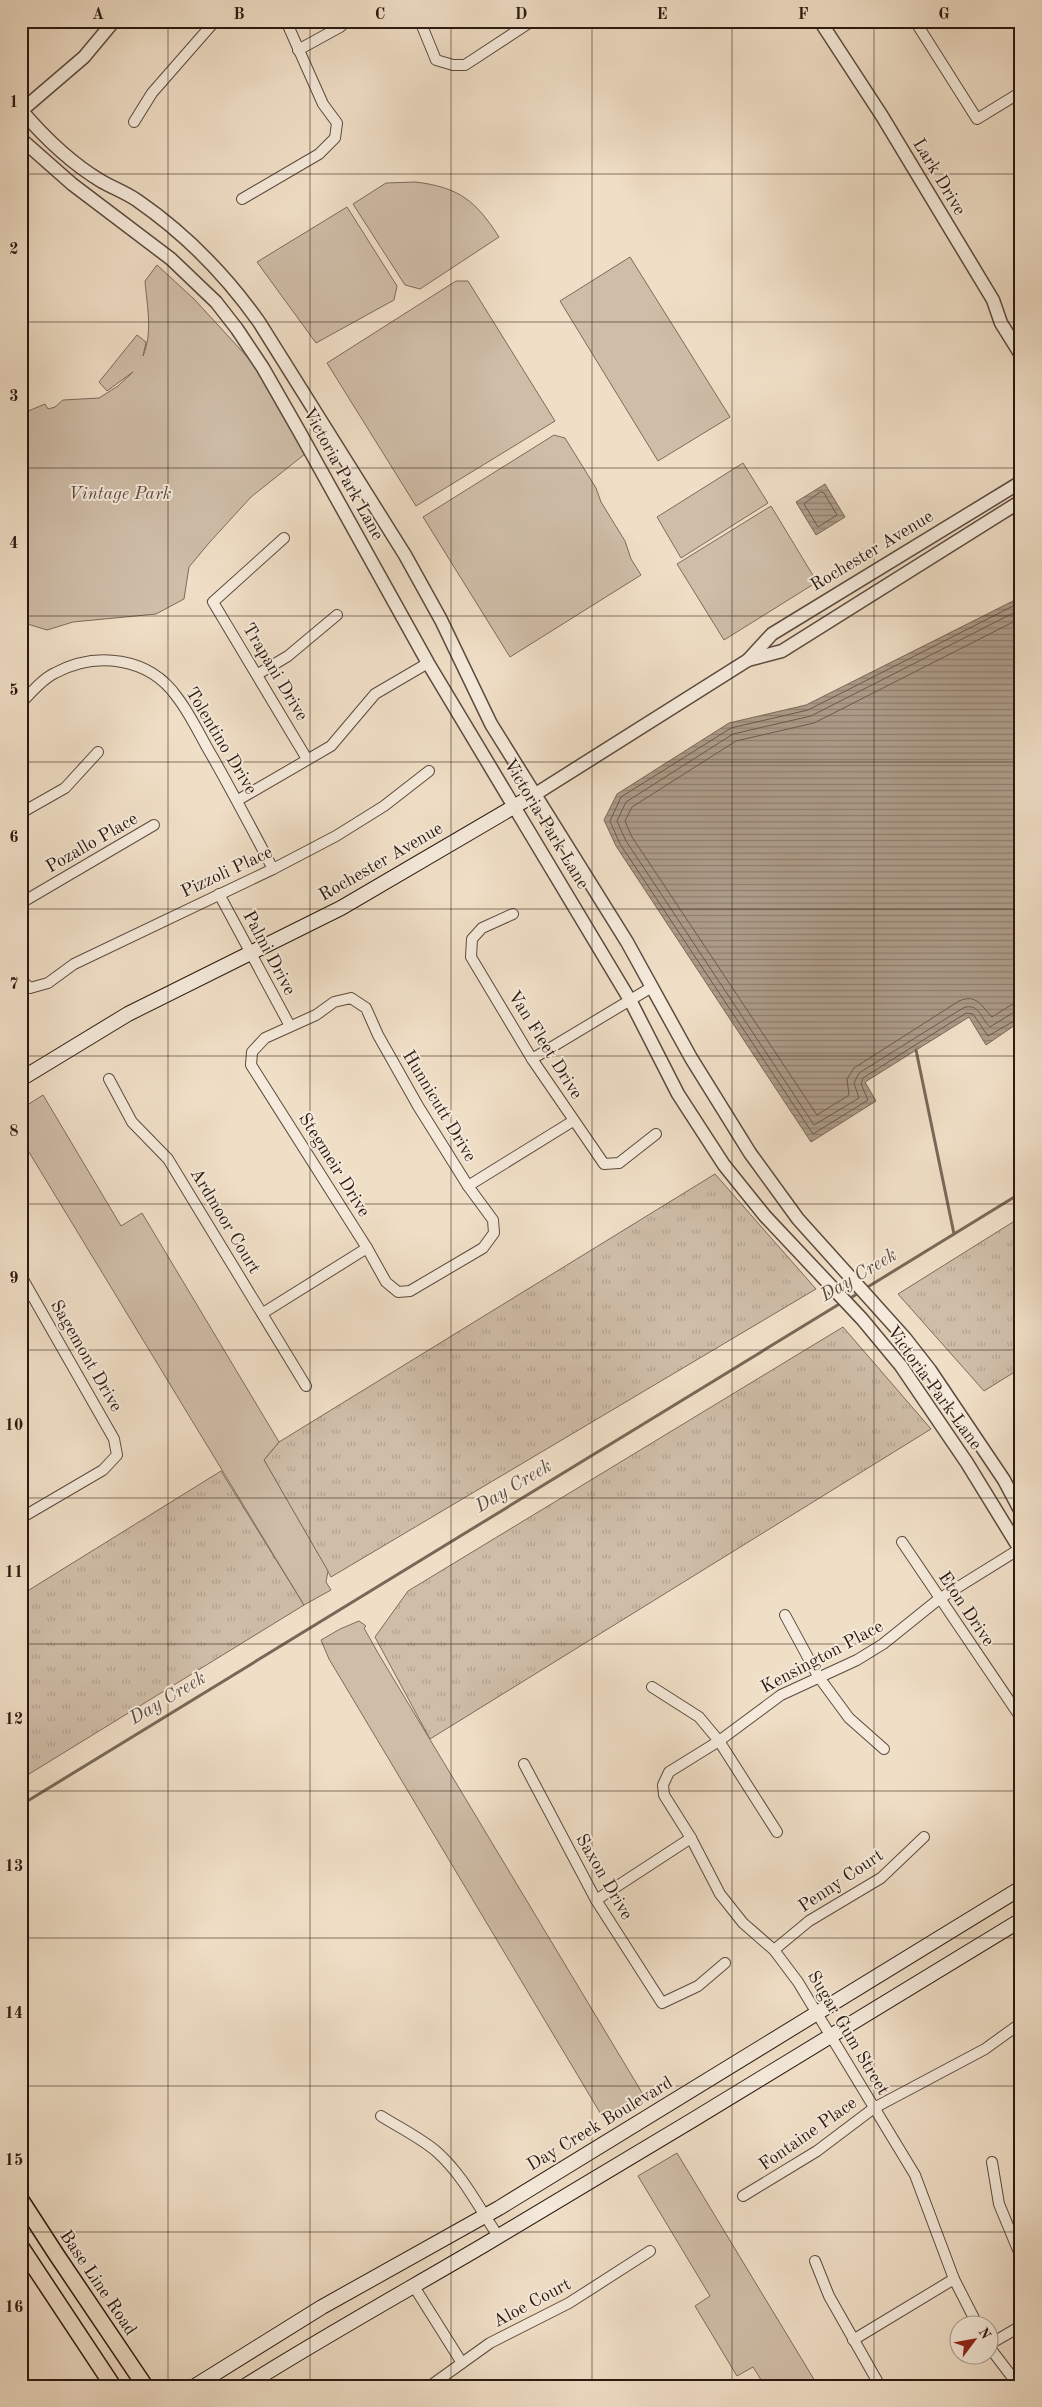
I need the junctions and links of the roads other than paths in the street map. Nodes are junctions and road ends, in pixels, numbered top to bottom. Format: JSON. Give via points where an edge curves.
{"nodes":[{"id":1,"x":114,"y":21,"type":"edge"},
{"id":2,"x":216,"y":21,"type":"edge"},
{"id":3,"x":286,"y":21,"type":"edge"},
{"id":4,"x":347,"y":21,"type":"edge"},
{"id":5,"x":420,"y":21,"type":"edge"},
{"id":6,"x":532,"y":21,"type":"edge"},
{"id":7,"x":820,"y":21,"type":"edge"},
{"id":8,"x":914,"y":21,"type":"edge"},
{"id":9,"x":298,"y":50,"type":"junction"},
{"id":10,"x":1021,"y":92,"type":"edge"},
{"id":11,"x":21,"y":111,"type":"edge"},
{"id":12,"x":134,"y":122,"type":"dead end"},
{"id":13,"x":21,"y":139,"type":"edge"},
{"id":14,"x":242,"y":199,"type":"dead end"},
{"id":15,"x":1021,"y":355,"type":"edge"},
{"id":16,"x":1021,"y":482,"type":"edge"},
{"id":17,"x":1021,"y":501,"type":"edge"},
{"id":18,"x":284,"y":538,"type":"dead end"},
{"id":19,"x":337,"y":615,"type":"dead end"},
{"id":20,"x":748,"y":660,"type":"junction"},
{"id":21,"x":428,"y":663,"type":"junction"},
{"id":22,"x":258,"y":674,"type":"junction"},
{"id":23,"x":23,"y":698,"type":"edge"},
{"id":24,"x":98,"y":752,"type":"dead end"},
{"id":25,"x":307,"y":760,"type":"junction"},
{"id":26,"x":429,"y":770,"type":"dead end"},
{"id":27,"x":534,"y":795,"type":"junction"},
{"id":28,"x":238,"y":800,"type":"junction"},
{"id":29,"x":515,"y":807,"type":"junction"},
{"id":30,"x":21,"y":813,"type":"edge"},
{"id":31,"x":154,"y":825,"type":"dead end"},
{"id":32,"x":273,"y":869,"type":"junction"},
{"id":33,"x":219,"y":894,"type":"junction"},
{"id":34,"x":21,"y":903,"type":"edge"},
{"id":35,"x":513,"y":914,"type":"dead end"},
{"id":36,"x":250,"y":952,"type":"junction"},
{"id":37,"x":21,"y":980,"type":"edge"},
{"id":38,"x":652,"y":987,"type":"junction"},
{"id":39,"x":630,"y":1000,"type":"junction"},
{"id":40,"x":290,"y":1026,"type":"junction"},
{"id":41,"x":532,"y":1059,"type":"junction"},
{"id":42,"x":21,"y":1079,"type":"edge"},
{"id":43,"x":109,"y":1079,"type":"dead end"},
{"id":44,"x":573,"y":1121,"type":"junction"},
{"id":45,"x":656,"y":1134,"type":"dead end"},
{"id":46,"x":468,"y":1186,"type":"junction"},
{"id":47,"x":367,"y":1248,"type":"junction"},
{"id":48,"x":21,"y":1276,"type":"edge"},
{"id":49,"x":398,"y":1292,"type":"joint"},
{"id":50,"x":263,"y":1313,"type":"junction"},
{"id":51,"x":306,"y":1386,"type":"dead end"},
{"id":52,"x":1021,"y":1512,"type":"edge"},
{"id":53,"x":21,"y":1518,"type":"edge"},
{"id":54,"x":902,"y":1542,"type":"dead end"},
{"id":55,"x":1020,"y":1549,"type":"edge"},
{"id":56,"x":939,"y":1599,"type":"junction"},
{"id":57,"x":785,"y":1615,"type":"dead end"},
{"id":58,"x":818,"y":1676,"type":"junction"},
{"id":59,"x":652,"y":1686,"type":"dead end"},
{"id":60,"x":1021,"y":1718,"type":"edge"},
{"id":61,"x":719,"y":1741,"type":"junction"},
{"id":62,"x":884,"y":1749,"type":"dead end"},
{"id":63,"x":524,"y":1764,"type":"dead end"},
{"id":64,"x":665,"y":1779,"type":"joint"},
{"id":65,"x":777,"y":1832,"type":"dead end"},
{"id":66,"x":924,"y":1837,"type":"dead end"},
{"id":67,"x":691,"y":1838,"type":"junction"},
{"id":68,"x":1021,"y":1888,"type":"edge"},
{"id":69,"x":596,"y":1900,"type":"junction"},
{"id":70,"x":1021,"y":1920,"type":"edge"},
{"id":71,"x":774,"y":1950,"type":"junction"},
{"id":72,"x":725,"y":1963,"type":"dead end"},
{"id":73,"x":817,"y":2014,"type":"junction"},
{"id":74,"x":1021,"y":2022,"type":"edge"},
{"id":75,"x":831,"y":2036,"type":"junction"},
{"id":76,"x":874,"y":2108,"type":"junction"},
{"id":77,"x":382,"y":2116,"type":"dead end"},
{"id":78,"x":992,"y":2162,"type":"dead end"},
{"id":79,"x":743,"y":2196,"type":"dead end"},
{"id":80,"x":21,"y":2200,"type":"edge"},
{"id":81,"x":485,"y":2216,"type":"junction"},
{"id":82,"x":498,"y":2236,"type":"junction"},
{"id":83,"x":21,"y":2247,"type":"edge"},
{"id":84,"x":650,"y":2251,"type":"dead end"},
{"id":85,"x":1021,"y":2257,"type":"edge"},
{"id":86,"x":815,"y":2261,"type":"dead end"},
{"id":87,"x":954,"y":2279,"type":"junction"},
{"id":88,"x":413,"y":2285,"type":"junction"},
{"id":89,"x":972,"y":2314,"type":"edge"},
{"id":90,"x":1021,"y":2326,"type":"edge"},
{"id":91,"x":853,"y":2340,"type":"junction"},
{"id":92,"x":1000,"y":2340,"type":"edge"},
{"id":93,"x":1000,"y":2360,"type":"edge"},
{"id":94,"x":462,"y":2363,"type":"junction"},
{"id":95,"x":113,"y":2386,"type":"edge"},
{"id":96,"x":146,"y":2386,"type":"edge"},
{"id":97,"x":195,"y":2386,"type":"edge"},
{"id":98,"x":244,"y":2386,"type":"edge"},
{"id":99,"x":430,"y":2386,"type":"edge"},
{"id":100,"x":880,"y":2386,"type":"edge"},
{"id":101,"x":1019,"y":2386,"type":"edge"}],
"edges":[{"from":1,"to":11,"type":"street","via":[[84,56]]},
{"from":2,"to":12,"type":"street","via":[[152,93]]},
{"from":3,"to":9,"type":"street"},
{"from":4,"to":9,"type":"street"},
{"from":5,"to":6,"type":"street","via":[[436,60],[453,65],[465,65]]},
{"from":7,"to":15,"type":"street","name":"Lark Drive","via":[[882,116],[990,295],[1000,323]]},
{"from":8,"to":10,"type":"street","via":[[977,118]]},
{"from":9,"to":14,"type":"street","via":[[323,104],[337,123],[334,138],[319,154]]},
{"from":11,"to":27,"type":"street","name":"Victoria Park Lane","via":[[68,157],[136,200],[184,236],[239,294],[405,556],[491,724]]},
{"from":13,"to":21,"type":"street","name":"Victoria Park Lane","via":[[72,184],[171,259],[216,302],[237,329],[263,368]]},
{"from":16,"to":20,"type":"street","name":"Rochester Avenue","via":[[772,634]]},
{"from":17,"to":20,"type":"street","name":"Rochester Avenue","via":[[782,651]]},
{"from":18,"to":22,"type":"street","name":"Trapani Drive","via":[[213,602]]},
{"from":19,"to":22,"type":"street","via":[[288,656]]},
{"from":20,"to":27,"type":"street","name":"Rochester Avenue"},
{"from":21,"to":25,"type":"street","via":[[375,694],[331,746]]},
{"from":21,"to":29,"type":"street","name":"Victoria Park Lane"},
{"from":22,"to":25,"type":"street","name":"Trapani Drive"},
{"from":23,"to":28,"type":"street","name":"Tolentino Drive","via":[[53,674],[83,662],[103,659],[142,668],[177,696]]},
{"from":24,"to":30,"type":"street","via":[[65,788]]},
{"from":25,"to":28,"type":"street"},
{"from":26,"to":32,"type":"street","name":"Pizzoli Place","via":[[384,806]]},
{"from":27,"to":29,"type":"main road","name":"Rochester Avenue"},
{"from":27,"to":38,"type":"street","name":"Victoria Park Lane"},
{"from":28,"to":32,"type":"street","name":"Tolentino Drive"},
{"from":29,"to":36,"type":"main road","name":"Rochester Avenue","via":[[341,908]]},
{"from":29,"to":39,"type":"street","name":"Victoria Park Lane"},
{"from":31,"to":34,"type":"street","name":"Pozallo Place"},
{"from":32,"to":33,"type":"street","name":"Pizzoli Place"},
{"from":33,"to":36,"type":"street","name":"Palmi Drive"},
{"from":33,"to":37,"type":"street","name":"Pizzoli Place","via":[[74,964],[48,983],[30,988]]},
{"from":35,"to":41,"type":"street","name":"Van Fleet Drive","via":[[482,928],[472,939],[472,957]]},
{"from":36,"to":40,"type":"street","name":"Palmi Drive"},
{"from":36,"to":42,"type":"main road","name":"Rochester Avenue","via":[[128,1014]]},
{"from":38,"to":39,"type":"street"},
{"from":38,"to":52,"type":"street","name":"Victoria Park Lane","via":[[696,1066],[765,1176],[804,1226],[930,1370],[1004,1480]]},
{"from":39,"to":41,"type":"street"},
{"from":39,"to":55,"type":"street","name":"Victoria Park Lane","via":[[678,1094],[724,1165],[765,1216],[862,1319],[901,1366]]},
{"from":40,"to":46,"type":"street","name":"Hunnicutt Drive","via":[[334,1002],[351,998],[366,1008],[409,1090]]},
{"from":40,"to":47,"type":"street","name":"Stegmeir Drive","via":[[265,1038],[252,1052],[251,1065]]},
{"from":41,"to":44,"type":"street","name":"Van Fleet Drive"},
{"from":43,"to":50,"type":"street","name":"Ardmoor Court","via":[[132,1122],[168,1159]]},
{"from":44,"to":45,"type":"street","name":"Van Fleet Drive","via":[[604,1164],[619,1163]]},
{"from":44,"to":46,"type":"street"},
{"from":46,"to":49,"type":"street","name":"Hunnicutt Drive","via":[[493,1220],[494,1233],[483,1248],[410,1291]]},
{"from":47,"to":49,"type":"street","name":"Stegmeir Drive","via":[[386,1282]]},
{"from":47,"to":50,"type":"street"},
{"from":48,"to":53,"type":"street","name":"Sagemont Drive","via":[[114,1439],[117,1455],[103,1470]]},
{"from":50,"to":51,"type":"street","name":"Ardmoor Court"},
{"from":54,"to":56,"type":"street","name":"Eton Drive"},
{"from":55,"to":56,"type":"street","name":"Kensington Place"},
{"from":56,"to":58,"type":"street","name":"Kensington Place","via":[[883,1644],[857,1660]]},
{"from":56,"to":60,"type":"street","name":"Eton Drive"},
{"from":57,"to":58,"type":"street"},
{"from":58,"to":61,"type":"street","name":"Kensington Place","via":[[780,1695]]},
{"from":58,"to":62,"type":"street","via":[[849,1718]]},
{"from":59,"to":61,"type":"street","via":[[699,1717]]},
{"from":61,"to":64,"type":"street","name":"Kensington Place","via":[[676,1767]]},
{"from":61,"to":65,"type":"street"},
{"from":63,"to":69,"type":"street","name":"Saxon Drive"},
{"from":64,"to":67,"type":"street","name":"Sugar Gum Street","via":[[664,1795]]},
{"from":66,"to":71,"type":"street","name":"Penny Court","via":[[881,1878],[809,1920]]},
{"from":67,"to":69,"type":"street"},
{"from":67,"to":71,"type":"street","name":"Sugar Gum Street","via":[[720,1894],[743,1923]]},
{"from":68,"to":73,"type":"main road","name":"Day Creek Boulevard"},
{"from":69,"to":72,"type":"street","name":"Saxon Drive","via":[[662,2003],[698,1986]]},
{"from":70,"to":75,"type":"main road"},
{"from":71,"to":73,"type":"street","name":"Sugar Gum Street"},
{"from":73,"to":75,"type":"street","name":"Sugar Gum Street"},
{"from":73,"to":81,"type":"main road","name":"Day Creek Boulevard"},
{"from":74,"to":76,"type":"street","name":"Fontaine Place","via":[[985,2049]]},
{"from":75,"to":76,"type":"street","name":"Sugar Gum Street"},
{"from":75,"to":82,"type":"main road"},
{"from":76,"to":79,"type":"street","name":"Fontaine Place","via":[[817,2151]]},
{"from":76,"to":87,"type":"street","name":"Sugar Gum Street","via":[[915,2175]]},
{"from":77,"to":81,"type":"street","via":[[439,2154],[456,2172]]},
{"from":78,"to":85,"type":"street","via":[[999,2204]]},
{"from":80,"to":96,"type":"main road","name":"Base Line Road"},
{"from":81,"to":82,"type":"street"},
{"from":81,"to":97,"type":"main road","name":"Day Creek Boulevard","via":[[322,2307]]},
{"from":82,"to":88,"type":"main road"},
{"from":83,"to":95,"type":"main road"},
{"from":84,"to":94,"type":"street","name":"Aloe Court","via":[[588,2291],[497,2340]]},
{"from":86,"to":91,"type":"street","via":[[829,2296]]},
{"from":87,"to":89,"type":"street","name":"Sugar Gum Street"},
{"from":87,"to":91,"type":"street"},
{"from":88,"to":94,"type":"street"},
{"from":88,"to":98,"type":"main road"},
{"from":90,"to":92,"type":"street"},
{"from":91,"to":100,"type":"street"},
{"from":93,"to":101,"type":"street"},
{"from":94,"to":99,"type":"street","name":"Aloe Court"}]}
